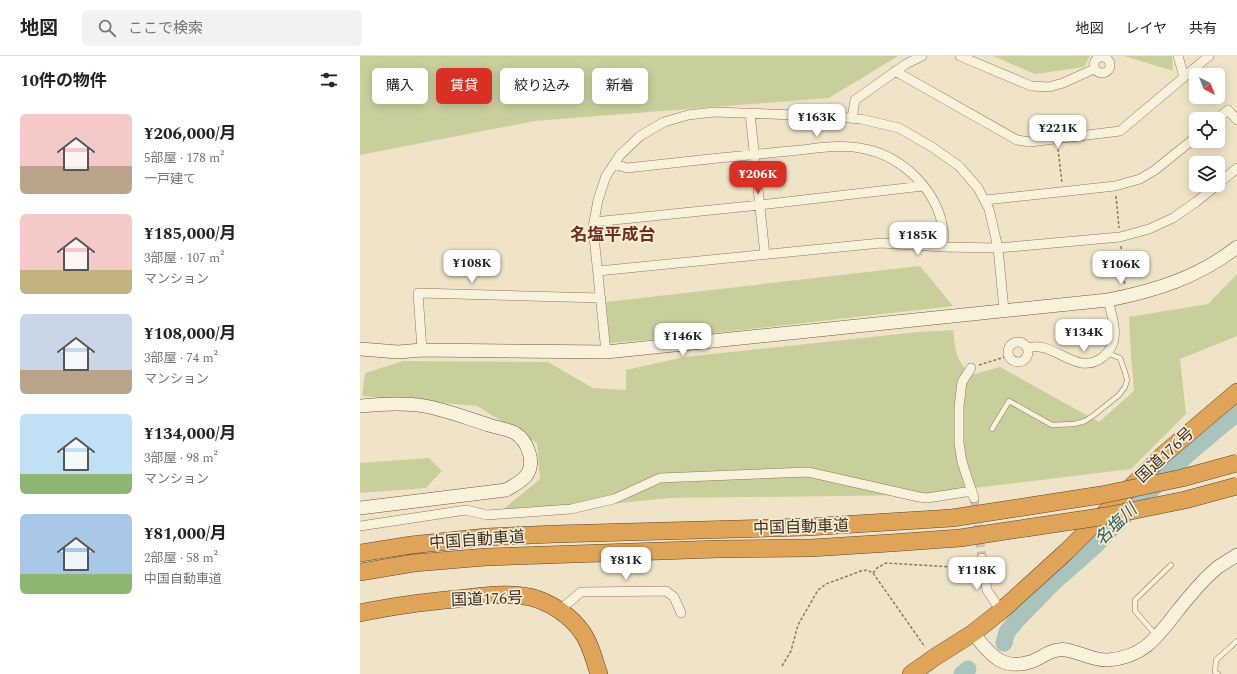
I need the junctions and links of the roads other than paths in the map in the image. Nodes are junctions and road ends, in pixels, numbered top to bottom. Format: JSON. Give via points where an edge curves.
{"nodes":[{"id":1,"x":922,"y":56,"type":"edge"},
{"id":2,"x":960,"y":56,"type":"edge"},
{"id":3,"x":1178,"y":56,"type":"edge"},
{"id":4,"x":1209,"y":56,"type":"edge"},
{"id":5,"x":1110,"y":58,"type":"edge"},
{"id":6,"x":895,"y":71,"type":"junction"},
{"id":7,"x":1184,"y":78,"type":"junction"},
{"id":8,"x":1225,"y":112,"type":"edge"},
{"id":9,"x":750,"y":113,"type":"junction"},
{"id":10,"x":852,"y":118,"type":"junction"},
{"id":11,"x":1237,"y":120,"type":"edge"},
{"id":12,"x":1189,"y":142,"type":"edge"},
{"id":13,"x":754,"y":154,"type":"junction"},
{"id":14,"x":614,"y":164,"type":"junction"},
{"id":15,"x":1237,"y":168,"type":"edge"},
{"id":16,"x":1225,"y":178,"type":"edge"},
{"id":17,"x":923,"y":186,"type":"junction"},
{"id":18,"x":1208,"y":192,"type":"edge"},
{"id":19,"x":984,"y":200,"type":"junction"},
{"id":20,"x":760,"y":205,"type":"junction"},
{"id":21,"x":594,"y":222,"type":"junction"},
{"id":22,"x":943,"y":247,"type":"junction"},
{"id":23,"x":1237,"y":247,"type":"edge"},
{"id":24,"x":998,"y":248,"type":"junction"},
{"id":25,"x":765,"y":254,"type":"junction"},
{"id":26,"x":598,"y":271,"type":"junction"},
{"id":27,"x":601,"y":298,"type":"junction"},
{"id":28,"x":1108,"y":300,"type":"junction"},
{"id":29,"x":1004,"y":310,"type":"junction"},
{"id":30,"x":1028,"y":348,"type":"junction"},
{"id":31,"x":360,"y":349,"type":"edge"},
{"id":32,"x":422,"y":350,"type":"junction"},
{"id":33,"x":606,"y":352,"type":"junction"},
{"id":34,"x":1106,"y":354,"type":"junction"},
{"id":35,"x":971,"y":368,"type":"road end"},
{"id":36,"x":1237,"y":392,"type":"edge"},
{"id":37,"x":360,"y":406,"type":"edge"},
{"id":38,"x":992,"y":429,"type":"dead end"},
{"id":39,"x":1237,"y":463,"type":"edge"},
{"id":40,"x":1237,"y":486,"type":"edge"},
{"id":41,"x":360,"y":508,"type":"edge"},
{"id":42,"x":360,"y":526,"type":"edge"},
{"id":43,"x":360,"y":553,"type":"edge"},
{"id":44,"x":1237,"y":555,"type":"edge"},
{"id":45,"x":982,"y":558,"type":"tunnel mouth"},
{"id":46,"x":1170,"y":565,"type":"dead end"},
{"id":47,"x":360,"y":572,"type":"edge"},
{"id":48,"x":560,"y":610,"type":"junction"},
{"id":49,"x":1001,"y":611,"type":"junction"},
{"id":50,"x":360,"y":613,"type":"edge"},
{"id":51,"x":681,"y":613,"type":"dead end"},
{"id":52,"x":973,"y":633,"type":"junction"},
{"id":53,"x":1158,"y":636,"type":"junction"},
{"id":54,"x":1237,"y":641,"type":"edge"},
{"id":55,"x":599,"y":674,"type":"edge"},
{"id":56,"x":911,"y":674,"type":"edge"},
{"id":57,"x":1218,"y":674,"type":"edge"}],
"edges":[{"from":1,"to":6,"type":"street"},
{"from":2,"to":5,"type":"street","via":[[1031,86],[1049,87],[1094,69],[1101,74],[1106,72],[1110,68]]},
{"from":3,"to":7,"type":"street"},
{"from":4,"to":7,"type":"street"},
{"from":6,"to":7,"type":"street","via":[[1017,140],[1030,142],[1120,131]]},
{"from":6,"to":10,"type":"street","via":[[855,100]]},
{"from":8,"to":11,"type":"street","via":[[1228,110]]},
{"from":9,"to":10,"type":"street"},
{"from":9,"to":13,"type":"street"},
{"from":9,"to":14,"type":"street","via":[[714,112],[688,115],[664,122],[640,136]]},
{"from":10,"to":19,"type":"street","via":[[899,128],[932,147],[959,166],[978,188]]},
{"from":12,"to":19,"type":"street","via":[[1156,170],[1140,179],[1115,186]]},
{"from":13,"to":14,"type":"street","via":[[627,168]]},
{"from":13,"to":17,"type":"street","via":[[844,146],[865,148],[897,162],[911,172]]},
{"from":13,"to":20,"type":"street"},
{"from":14,"to":21,"type":"street","via":[[606,176]]},
{"from":15,"to":16,"type":"street"},
{"from":17,"to":20,"type":"street"},
{"from":17,"to":22,"type":"street","via":[[939,214],[943,230]]},
{"from":18,"to":24,"type":"street","via":[[1173,218],[1149,229],[1120,237]]},
{"from":19,"to":24,"type":"street","via":[[996,232]]},
{"from":20,"to":21,"type":"street"},
{"from":20,"to":25,"type":"street"},
{"from":21,"to":26,"type":"street"},
{"from":22,"to":24,"type":"street"},
{"from":22,"to":25,"type":"street","via":[[881,243]]},
{"from":23,"to":28,"type":"street","via":[[1221,260],[1191,276],[1160,288]]},
{"from":24,"to":29,"type":"street"},
{"from":25,"to":26,"type":"street"},
{"from":26,"to":27,"type":"street"},
{"from":27,"to":32,"type":"street","via":[[418,293]]},
{"from":27,"to":33,"type":"street"},
{"from":28,"to":29,"type":"street"},
{"from":28,"to":34,"type":"street","via":[[1116,336],[1110,351]]},
{"from":29,"to":33,"type":"street"},
{"from":30,"to":30,"type":"street","via":[[1028,356],[1022,362],[1014,362],[1008,356],[1008,349],[1014,343],[1022,343]]},
{"from":30,"to":34,"type":"street","via":[[1043,347],[1080,364],[1089,364]]},
{"from":31,"to":32,"type":"street","via":[[398,352]]},
{"from":32,"to":33,"type":"street"},
{"from":34,"to":38,"type":"lane","via":[[1120,358],[1127,380],[1125,387],[1119,395],[1085,421],[1052,425],[1009,401]]},
{"from":35,"to":42,"type":"street","via":[[962,382],[959,443],[962,462],[973,494],[919,497],[808,472],[660,478],[614,499],[571,509],[487,515],[466,510]]},
{"from":36,"to":49,"type":"highway","name":"国道176号","via":[[1163,455],[1067,551]]},
{"from":37,"to":41,"type":"street","via":[[382,403],[418,405],[515,434],[525,442],[530,453],[530,466],[527,476],[506,490]]},
{"from":39,"to":43,"type":"highway","name":"中国自動車道","bridge":true,"via":[[1182,478],[1101,495],[952,518],[815,527],[486,537]]},
{"from":40,"to":47,"type":"highway","name":"中国自動車道","bridge":true,"via":[[1185,500],[1106,516],[960,538],[811,548],[486,557]]},
{"from":44,"to":53,"type":"street","via":[[1207,577]]},
{"from":45,"to":49,"type":"street","via":[[987,590]]},
{"from":46,"to":53,"type":"lane","via":[[1135,600],[1135,611]]},
{"from":48,"to":50,"type":"highway","name":"国道176号","via":[[530,597],[518,595],[431,602]]},
{"from":48,"to":51,"type":"street","via":[[581,592],[666,592],[674,597]]},
{"from":48,"to":55,"type":"highway","name":"国道176号","via":[[582,632],[589,643]]},
{"from":49,"to":52,"type":"highway","name":"国道176号"},
{"from":52,"to":53,"type":"street","via":[[999,661],[1020,664],[1065,649],[1096,659],[1119,658],[1143,648]]},
{"from":52,"to":56,"type":"highway","name":"国道176号"},
{"from":54,"to":57,"type":"lane","via":[[1216,660],[1215,672]]}]}
